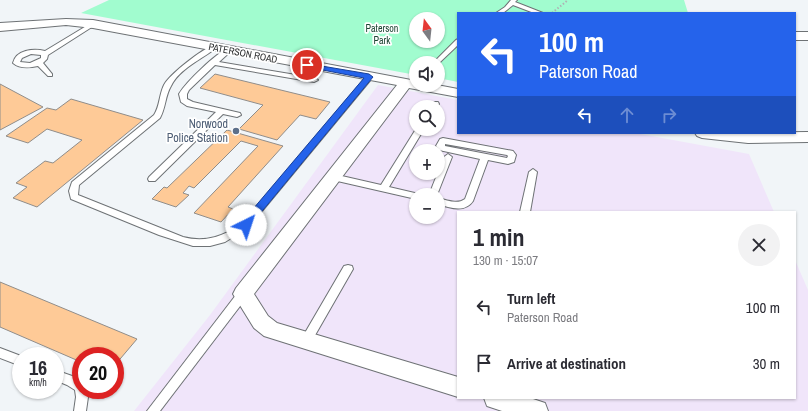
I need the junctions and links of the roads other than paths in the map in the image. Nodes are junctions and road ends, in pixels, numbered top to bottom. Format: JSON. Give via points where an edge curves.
{"nodes":[{"id":1,"x":513,"y":1,"type":"edge"},
{"id":2,"x":500,"y":12,"type":"edge"},
{"id":3,"x":538,"y":12,"type":"edge"},
{"id":4,"x":93,"y":24,"type":"junction"},
{"id":5,"x":0,"y":27,"type":"edge"},
{"id":6,"x":796,"y":36,"type":"edge"},
{"id":7,"x":808,"y":36,"type":"edge"},
{"id":8,"x":457,"y":42,"type":"edge"},
{"id":9,"x":214,"y":47,"type":"junction"},
{"id":10,"x":229,"y":50,"type":"junction"},
{"id":11,"x":46,"y":54,"type":"junction"},
{"id":12,"x":443,"y":56,"type":"edge"},
{"id":13,"x":39,"y":63,"type":"junction"},
{"id":14,"x":215,"y":63,"type":"junction"},
{"id":15,"x":50,"y":75,"type":"dead end"},
{"id":16,"x":369,"y":77,"type":"junction"},
{"id":17,"x":314,"y":80,"type":"dead end"},
{"id":18,"x":409,"y":84,"type":"edge"},
{"id":19,"x":409,"y":90,"type":"edge"},
{"id":20,"x":445,"y":91,"type":"edge"},
{"id":21,"x":457,"y":93,"type":"edge"},
{"id":22,"x":221,"y":112,"type":"junction"},
{"id":23,"x":237,"y":114,"type":"dead end"},
{"id":24,"x":711,"y":134,"type":"edge"},
{"id":25,"x":416,"y":136,"type":"edge"},
{"id":26,"x":808,"y":137,"type":"edge"},
{"id":27,"x":448,"y":157,"type":"dead end"},
{"id":28,"x":484,"y":157,"type":"junction"},
{"id":29,"x":533,"y":172,"type":"dead end"},
{"id":30,"x":333,"y":177,"type":"junction"},
{"id":31,"x":152,"y":180,"type":"dead end"},
{"id":32,"x":384,"y":188,"type":"junction"},
{"id":33,"x":436,"y":188,"type":"edge"},
{"id":34,"x":409,"y":194,"type":"edge"},
{"id":35,"x":445,"y":203,"type":"edge"},
{"id":36,"x":525,"y":211,"type":"edge"},
{"id":37,"x":348,"y":269,"type":"dead end"},
{"id":38,"x":243,"y":294,"type":"junction"},
{"id":39,"x":306,"y":341,"type":"junction"},
{"id":40,"x":0,"y":353,"type":"edge"},
{"id":41,"x":12,"y":358,"type":"edge"},
{"id":42,"x":64,"y":378,"type":"edge"},
{"id":43,"x":457,"y":387,"type":"edge"},
{"id":44,"x":497,"y":399,"type":"edge"},
{"id":45,"x":80,"y":411,"type":"edge"},
{"id":46,"x":152,"y":411,"type":"edge"},
{"id":47,"x":537,"y":411,"type":"edge"}],
"edges":[{"from":1,"to":2,"type":"lane"},
{"from":1,"to":3,"type":"lane"},
{"from":4,"to":5,"type":"street","name":"PATERSON ROAD","via":[[52,22]]},
{"from":4,"to":9,"type":"street","name":"PATERSON ROAD"},
{"from":4,"to":11,"type":"lane"},
{"from":6,"to":7,"type":"street"},
{"from":8,"to":12,"type":"lane"},
{"from":9,"to":10,"type":"street","name":"PATERSON ROAD"},
{"from":9,"to":16,"type":"lane","via":[[176,75],[168,84],[162,110],[157,116],[75,184],[74,197],[186,241],[204,243],[235,234],[246,225]]},
{"from":10,"to":14,"type":"lane"},
{"from":10,"to":16,"type":"street","name":"PATERSON ROAD"},
{"from":11,"to":13,"type":"lane"},
{"from":11,"to":13,"type":"lane","via":[[30,52],[16,61],[23,66]]},
{"from":13,"to":15,"type":"lane"},
{"from":14,"to":17,"type":"lane"},
{"from":14,"to":22,"type":"lane","via":[[194,80],[183,94],[184,100],[190,104]]},
{"from":16,"to":18,"type":"street","name":"PATERSON ROAD"},
{"from":19,"to":30,"type":"street"},
{"from":20,"to":21,"type":"street","name":"PATERSON ROAD"},
{"from":22,"to":23,"type":"lane"},
{"from":22,"to":31,"type":"lane"},
{"from":24,"to":26,"type":"street","via":[[748,138]]},
{"from":25,"to":32,"type":"lane"},
{"from":27,"to":33,"type":"lane"},
{"from":28,"to":28,"type":"lane","via":[[508,161],[512,155],[446,141],[440,146]]},
{"from":28,"to":35,"type":"lane","via":[[469,201],[458,206]]},
{"from":29,"to":36,"type":"lane"},
{"from":30,"to":32,"type":"lane"},
{"from":30,"to":38,"type":"street"},
{"from":32,"to":34,"type":"lane"},
{"from":37,"to":39,"type":"lane"},
{"from":38,"to":39,"type":"street","via":[[261,322],[271,330]]},
{"from":38,"to":46,"type":"lane"},
{"from":39,"to":43,"type":"street"},
{"from":40,"to":41,"type":"lane"},
{"from":42,"to":45,"type":"lane","via":[[80,387]]},
{"from":44,"to":47,"type":"street"}]}
